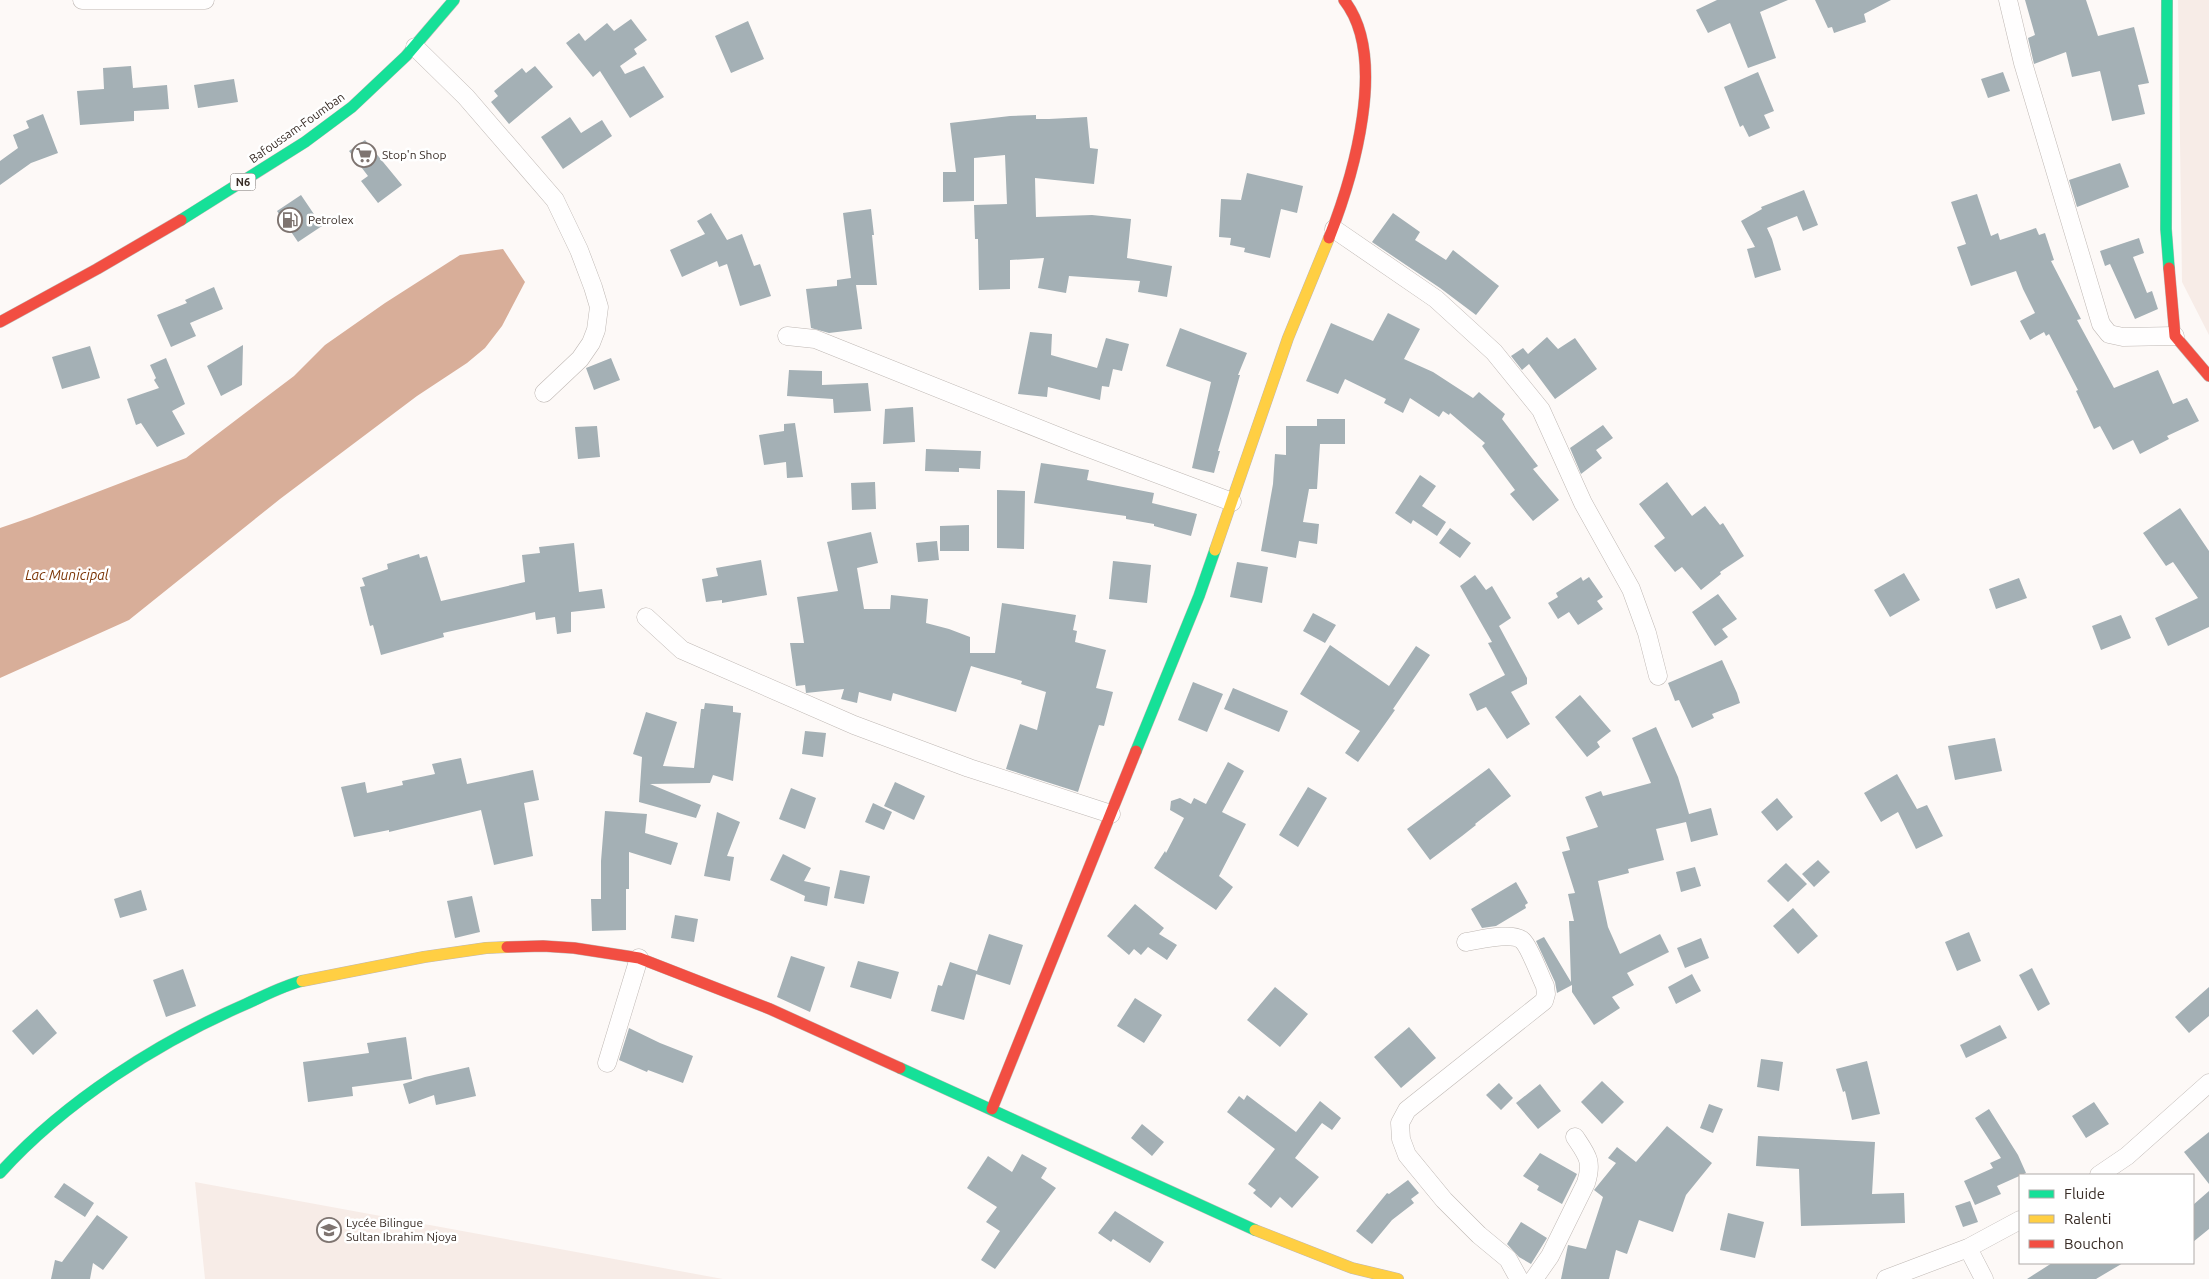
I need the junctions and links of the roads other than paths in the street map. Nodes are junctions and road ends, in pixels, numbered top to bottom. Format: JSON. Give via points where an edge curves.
{"nodes":[{"id":1,"x":82,"y":0,"type":"edge"},
{"id":2,"x":205,"y":0,"type":"edge"},
{"id":3,"x":454,"y":0,"type":"edge"},
{"id":4,"x":2008,"y":0,"type":"edge"},
{"id":5,"x":2167,"y":0,"type":"edge"},
{"id":6,"x":1348,"y":2,"type":"edge"},
{"id":7,"x":415,"y":47,"type":"junction"},
{"id":8,"x":1334,"y":229,"type":"junction"},
{"id":9,"x":0,"y":322,"type":"edge"},
{"id":10,"x":787,"y":336,"type":"dead end"},
{"id":11,"x":2175,"y":336,"type":"junction"},
{"id":12,"x":2209,"y":376,"type":"edge"},
{"id":13,"x":544,"y":393,"type":"dead end"},
{"id":14,"x":1232,"y":502,"type":"junction"},
{"id":15,"x":646,"y":617,"type":"dead end"},
{"id":16,"x":1658,"y":676,"type":"dead end"},
{"id":17,"x":1111,"y":814,"type":"junction"},
{"id":18,"x":1466,"y":942,"type":"dead end"},
{"id":19,"x":639,"y":958,"type":"junction"},
{"id":20,"x":606,"y":1063,"type":"dead end"},
{"id":21,"x":2209,"y":1083,"type":"edge"},
{"id":22,"x":992,"y":1109,"type":"junction"},
{"id":23,"x":1575,"y":1137,"type":"dead end"},
{"id":24,"x":0,"y":1173,"type":"edge"},
{"id":25,"x":2100,"y":1174,"type":"edge"},
{"id":26,"x":2019,"y":1221,"type":"edge"},
{"id":27,"x":1968,"y":1248,"type":"junction"},
{"id":28,"x":1398,"y":1279,"type":"edge"},
{"id":29,"x":1519,"y":1279,"type":"edge"},
{"id":30,"x":1534,"y":1279,"type":"edge"},
{"id":31,"x":1886,"y":1279,"type":"edge"},
{"id":32,"x":1984,"y":1279,"type":"edge"}],
"edges":[{"from":1,"to":2,"type":"street"},
{"from":3,"to":7,"type":"main road","name":"Bafoussam-Foumban","number":"N6"},
{"from":4,"to":11,"type":"street","via":[[2101,324],[2109,334],[2124,337]]},
{"from":5,"to":11,"type":"main road","via":[[2166,229]]},
{"from":6,"to":8,"type":"main road","via":[[1362,39],[1365,72],[1362,118],[1352,175]]},
{"from":7,"to":9,"type":"main road","name":"Bafoussam-Foumban","number":"N6","via":[[352,107],[226,193]]},
{"from":7,"to":13,"type":"street","via":[[466,97],[556,200],[590,277],[599,307],[591,343],[580,359]]},
{"from":8,"to":14,"type":"main road","via":[[1282,351]]},
{"from":8,"to":16,"type":"street","via":[[1436,299],[1494,352],[1541,410],[1583,503],[1631,589]]},
{"from":10,"to":14,"type":"street","via":[[816,339]]},
{"from":11,"to":12,"type":"main road"},
{"from":14,"to":17,"type":"main road","via":[[1199,596]]},
{"from":15,"to":17,"type":"street","via":[[682,650],[854,725],[969,768]]},
{"from":17,"to":22,"type":"main road"},
{"from":18,"to":29,"type":"street","via":[[1505,936],[1523,941],[1545,986],[1544,1001],[1407,1110],[1400,1123],[1401,1139],[1408,1155],[1444,1200],[1508,1259]]},
{"from":19,"to":20,"type":"street"},
{"from":19,"to":22,"type":"main road","via":[[770,1009]]},
{"from":19,"to":24,"type":"main road","via":[[574,948],[515,946],[424,957],[291,984],[207,1021],[122,1072],[79,1102]]},
{"from":21,"to":25,"type":"street","via":[[2127,1156]]},
{"from":22,"to":28,"type":"main road","via":[[1274,1239],[1352,1268]]},
{"from":23,"to":30,"type":"street","via":[[1589,1159],[1590,1171],[1550,1256]]},
{"from":26,"to":27,"type":"street"},
{"from":27,"to":31,"type":"street"},
{"from":27,"to":32,"type":"street"}]}
